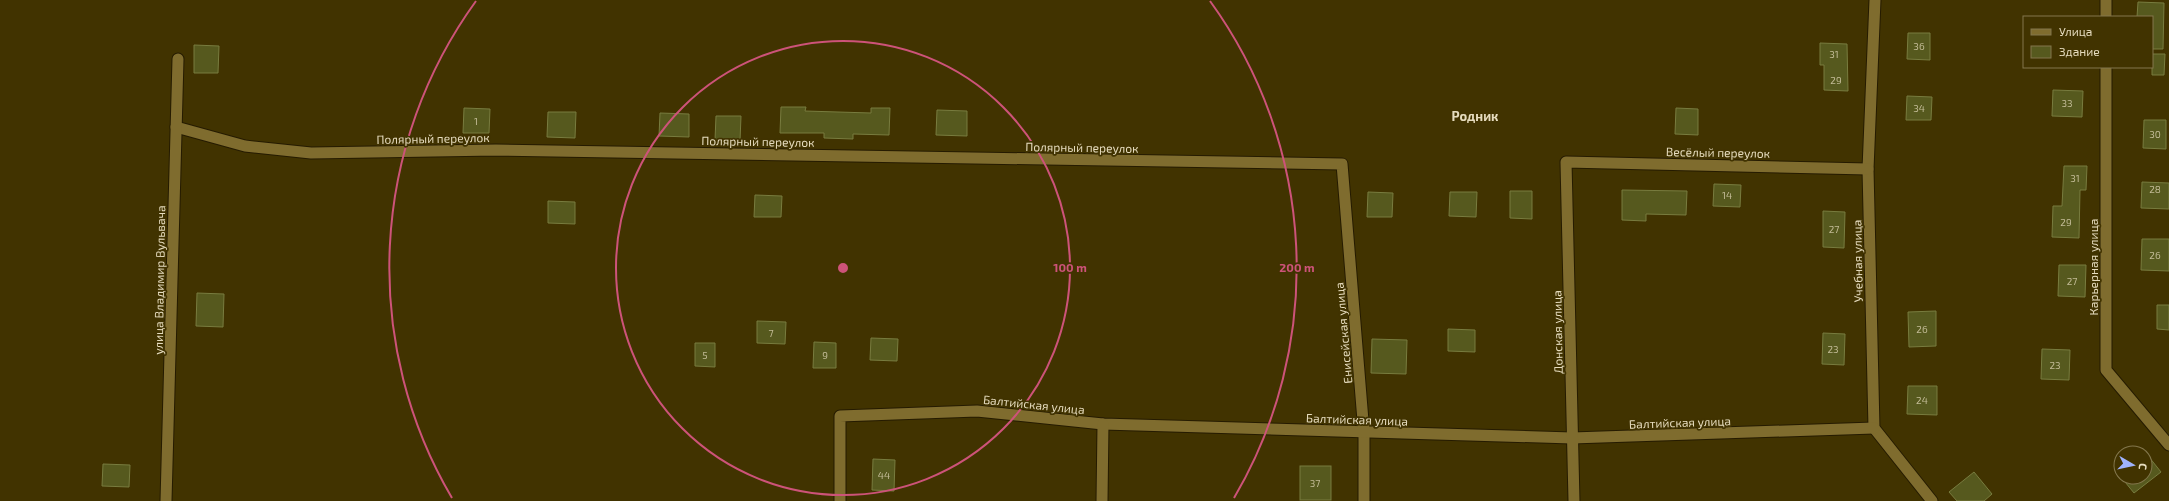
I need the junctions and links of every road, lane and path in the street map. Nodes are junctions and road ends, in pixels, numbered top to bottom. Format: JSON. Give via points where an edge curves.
{"nodes":[{"id":1,"x":1875,"y":0,"type":"edge"},
{"id":2,"x":2106,"y":0,"type":"edge"},
{"id":3,"x":2106,"y":16,"type":"edge"},
{"id":4,"x":178,"y":59,"type":"dead end"},
{"id":5,"x":2106,"y":68,"type":"edge"},
{"id":6,"x":176,"y":127,"type":"junction"},
{"id":7,"x":1566,"y":162,"type":"joint"},
{"id":8,"x":1342,"y":164,"type":"joint"},
{"id":9,"x":1868,"y":169,"type":"junction"},
{"id":10,"x":1103,"y":424,"type":"junction"},
{"id":11,"x":1874,"y":428,"type":"junction"},
{"id":12,"x":1364,"y":433,"type":"junction"},
{"id":13,"x":1572,"y":438,"type":"junction"},
{"id":14,"x":2169,"y":445,"type":"edge"},
{"id":15,"x":166,"y":501,"type":"edge"},
{"id":16,"x":840,"y":501,"type":"edge"},
{"id":17,"x":1102,"y":501,"type":"edge"},
{"id":18,"x":1364,"y":501,"type":"edge"},
{"id":19,"x":1574,"y":501,"type":"edge"},
{"id":20,"x":1932,"y":501,"type":"edge"}],
"edges":[{"from":1,"to":9,"type":"street","name":"Учебная улица"},
{"from":2,"to":3,"type":"street"},
{"from":4,"to":6,"type":"street","name":"улица Владимир Вульвача"},
{"from":5,"to":14,"type":"street","name":"Карьерная улица","via":[[2106,370]]},
{"from":6,"to":8,"type":"street","name":"Полярный переулок","via":[[245,146],[311,153],[496,150]]},
{"from":6,"to":15,"type":"street","name":"улица Владимир Вульвача"},
{"from":7,"to":9,"type":"street","name":"Весёлый переулок"},
{"from":7,"to":13,"type":"street","name":"Донская улица"},
{"from":8,"to":12,"type":"street","name":"Енисейская улица"},
{"from":9,"to":11,"type":"street","name":"Учебная улица"},
{"from":10,"to":12,"type":"street","name":"Балтийская улица"},
{"from":10,"to":16,"type":"street","name":"Балтийская улица","via":[[977,411],[840,416]]},
{"from":10,"to":17,"type":"street"},
{"from":11,"to":13,"type":"street","name":"Балтийская улица"},
{"from":11,"to":20,"type":"street"},
{"from":12,"to":13,"type":"street","name":"Балтийская улица"},
{"from":12,"to":18,"type":"street","name":"Енисейская улица"},
{"from":13,"to":19,"type":"street","name":"Донская улица"}]}
